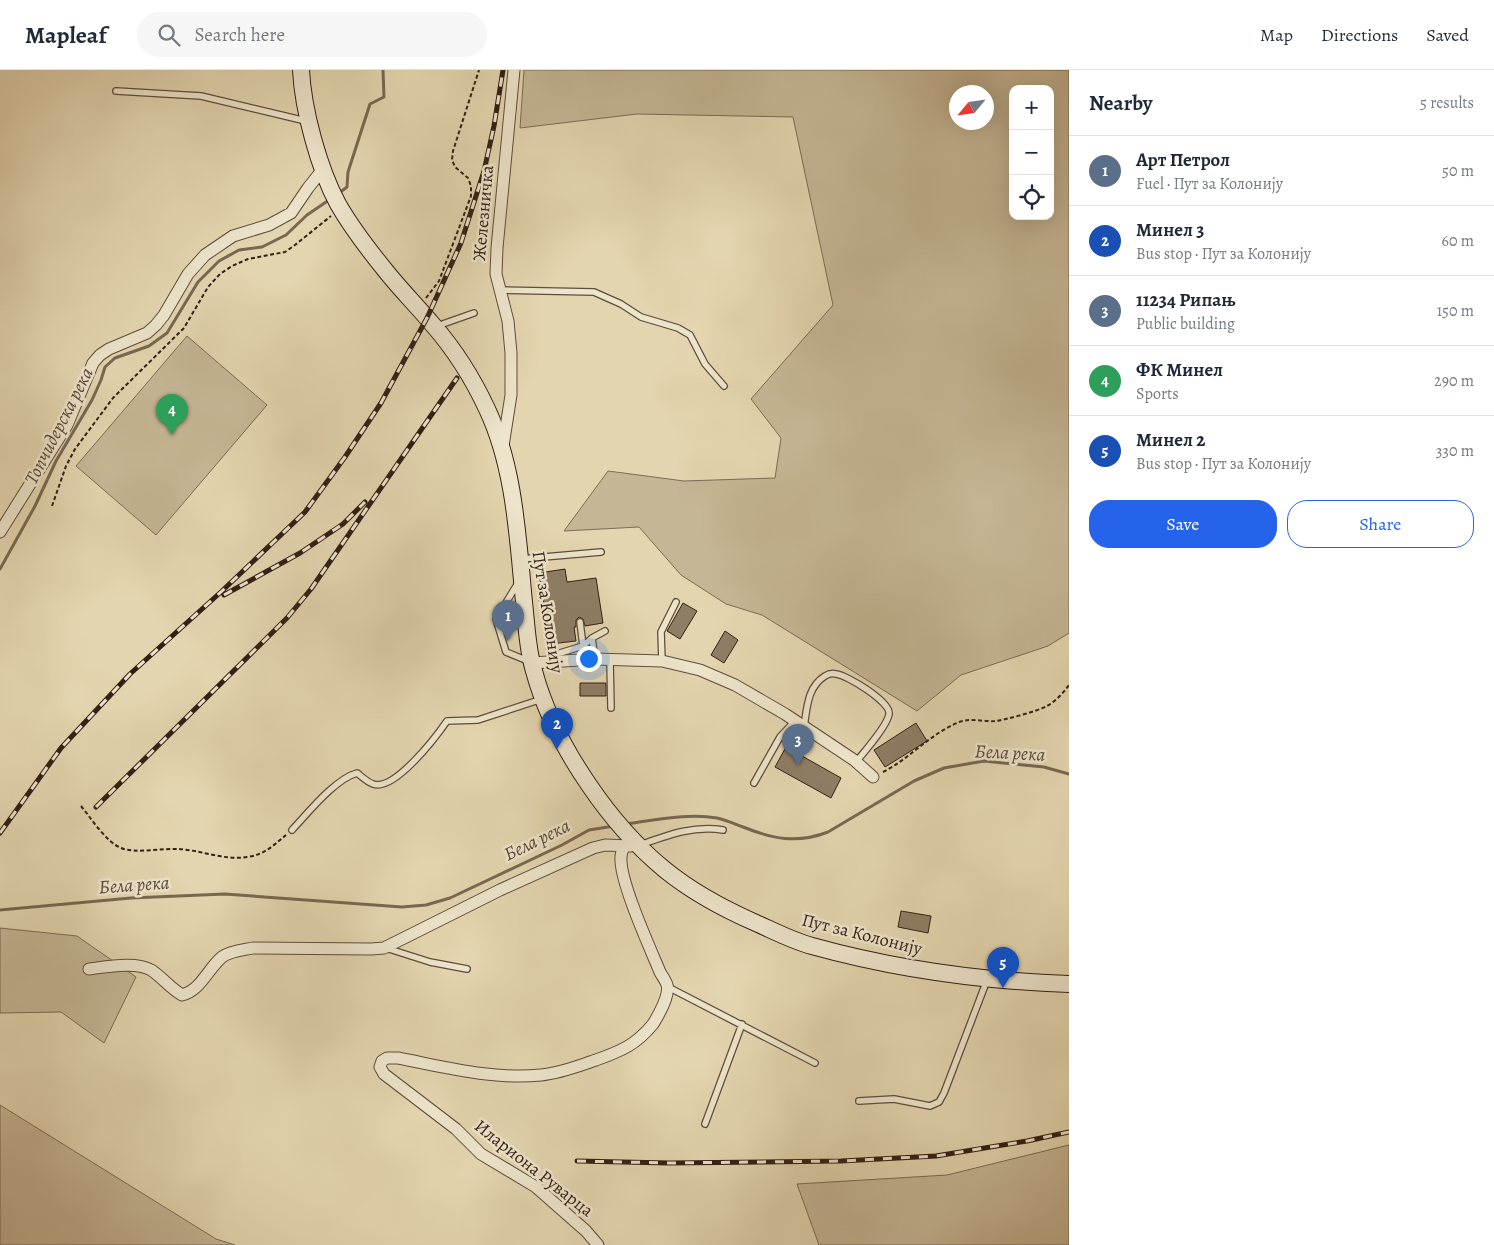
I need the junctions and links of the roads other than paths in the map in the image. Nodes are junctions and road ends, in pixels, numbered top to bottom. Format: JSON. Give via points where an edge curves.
{"nodes":[{"id":1,"x":301,"y":70,"type":"edge"},
{"id":2,"x":514,"y":70,"type":"edge"},
{"id":3,"x":116,"y":91,"type":"dead end"},
{"id":4,"x":309,"y":122,"type":"junction"},
{"id":5,"x":323,"y":169,"type":"junction"},
{"id":6,"x":500,"y":290,"type":"junction"},
{"id":7,"x":474,"y":314,"type":"dead end"},
{"id":8,"x":435,"y":327,"type":"junction"},
{"id":9,"x":724,"y":386,"type":"dead end"},
{"id":10,"x":503,"y":448,"type":"junction"},
{"id":11,"x":0,"y":532,"type":"edge"},
{"id":12,"x":601,"y":552,"type":"dead end"},
{"id":13,"x":519,"y":559,"type":"junction"},
{"id":14,"x":529,"y":579,"type":"junction"},
{"id":15,"x":676,"y":602,"type":"dead end"},
{"id":16,"x":580,"y":622,"type":"dead end"},
{"id":17,"x":605,"y":631,"type":"dead end"},
{"id":18,"x":592,"y":638,"type":"junction"},
{"id":19,"x":583,"y":646,"type":"junction"},
{"id":20,"x":560,"y":653,"type":"dead end"},
{"id":21,"x":595,"y":659,"type":"junction"},
{"id":22,"x":610,"y":660,"type":"junction"},
{"id":23,"x":662,"y":661,"type":"junction"},
{"id":24,"x":532,"y":663,"type":"junction"},
{"id":25,"x":544,"y":699,"type":"junction"},
{"id":26,"x":611,"y":708,"type":"dead end"},
{"id":27,"x":800,"y":724,"type":"junction"},
{"id":28,"x":856,"y":762,"type":"junction"},
{"id":29,"x":873,"y":777,"type":"road end"},
{"id":30,"x":754,"y":783,"type":"dead end"},
{"id":31,"x":292,"y":830,"type":"road end"},
{"id":32,"x":723,"y":830,"type":"dead end"},
{"id":33,"x":629,"y":841,"type":"junction"},
{"id":34,"x":384,"y":948,"type":"junction"},
{"id":35,"x":467,"y":968,"type":"dead end"},
{"id":36,"x":89,"y":969,"type":"dead end"},
{"id":37,"x":987,"y":978,"type":"junction"},
{"id":38,"x":1069,"y":984,"type":"edge"},
{"id":39,"x":668,"y":986,"type":"junction"},
{"id":40,"x":742,"y":1024,"type":"junction"},
{"id":41,"x":814,"y":1063,"type":"dead end"},
{"id":42,"x":859,"y":1101,"type":"dead end"},
{"id":43,"x":705,"y":1124,"type":"dead end"},
{"id":44,"x":598,"y":1245,"type":"edge"}],
"edges":[{"from":1,"to":4,"type":"street","name":"Пут за Колонију"},
{"from":2,"to":6,"type":"street","name":"Железничка","via":[[496,248]]},
{"from":3,"to":4,"type":"lane","via":[[201,96]]},
{"from":4,"to":5,"type":"street","name":"Пут за Колонију"},
{"from":5,"to":8,"type":"street","name":"Пут за Колонију","via":[[339,206],[386,272]]},
{"from":5,"to":11,"type":"street","via":[[291,214],[233,236],[205,255],[188,274],[164,315],[147,333],[109,348],[100,355],[67,425]]},
{"from":6,"to":9,"type":"lane","via":[[594,292],[641,317],[678,328],[690,335],[705,364]]},
{"from":6,"to":10,"type":"street","name":"Железничка","via":[[508,321],[511,353],[511,395]]},
{"from":7,"to":8,"type":"lane"},
{"from":8,"to":10,"type":"street","name":"Пут за Колонију","via":[[471,377]]},
{"from":10,"to":13,"type":"street","name":"Пут за Колонију"},
{"from":12,"to":13,"type":"lane"},
{"from":13,"to":14,"type":"street","name":"Пут за Колонију"},
{"from":14,"to":24,"type":"street","name":"Пут за Колонију"},
{"from":14,"to":24,"type":"lane","via":[[496,619],[506,652]]},
{"from":15,"to":23,"type":"lane","via":[[661,632]]},
{"from":16,"to":19,"type":"lane"},
{"from":17,"to":18,"type":"lane"},
{"from":18,"to":19,"type":"lane"},
{"from":18,"to":21,"type":"lane"},
{"from":19,"to":20,"type":"lane"},
{"from":21,"to":22,"type":"street"},
{"from":21,"to":24,"type":"street"},
{"from":22,"to":23,"type":"street"},
{"from":22,"to":26,"type":"lane"},
{"from":23,"to":27,"type":"street","via":[[700,670],[735,685]]},
{"from":24,"to":25,"type":"street","name":"Пут за Колонију"},
{"from":25,"to":31,"type":"lane","via":[[478,720],[447,721],[398,777],[385,784],[373,785],[356,773],[348,775]]},
{"from":25,"to":33,"type":"street","name":"Пут за Колонију","via":[[572,761]]},
{"from":27,"to":28,"type":"street"},
{"from":27,"to":28,"type":"lane","via":[[811,690],[828,674],[838,674],[877,696],[888,706],[889,714]]},
{"from":27,"to":30,"type":"lane","via":[[780,737]]},
{"from":28,"to":29,"type":"street"},
{"from":32,"to":33,"type":"lane","via":[[690,829]]},
{"from":33,"to":34,"type":"street","via":[[593,848]]},
{"from":33,"to":37,"type":"street","name":"Пут за Колонију","via":[[720,907],[809,945],[915,970]]},
{"from":33,"to":39,"type":"street","via":[[621,857],[623,872]]},
{"from":34,"to":35,"type":"lane","via":[[430,962]]},
{"from":34,"to":36,"type":"street","via":[[253,948],[235,952],[223,956],[197,987],[182,995],[143,967],[126,965]]},
{"from":37,"to":38,"type":"street","name":"Пут за Колонију"},
{"from":37,"to":42,"type":"lane","via":[[939,1102],[930,1106],[894,1099]]},
{"from":39,"to":40,"type":"lane"},
{"from":39,"to":44,"type":"street","name":"Илариона Руварца","via":[[656,1020],[643,1036],[627,1048],[563,1072],[502,1076],[398,1058],[387,1058],[380,1067],[384,1074],[456,1128],[481,1154],[536,1187]]},
{"from":40,"to":41,"type":"lane"},
{"from":40,"to":43,"type":"lane"}]}
